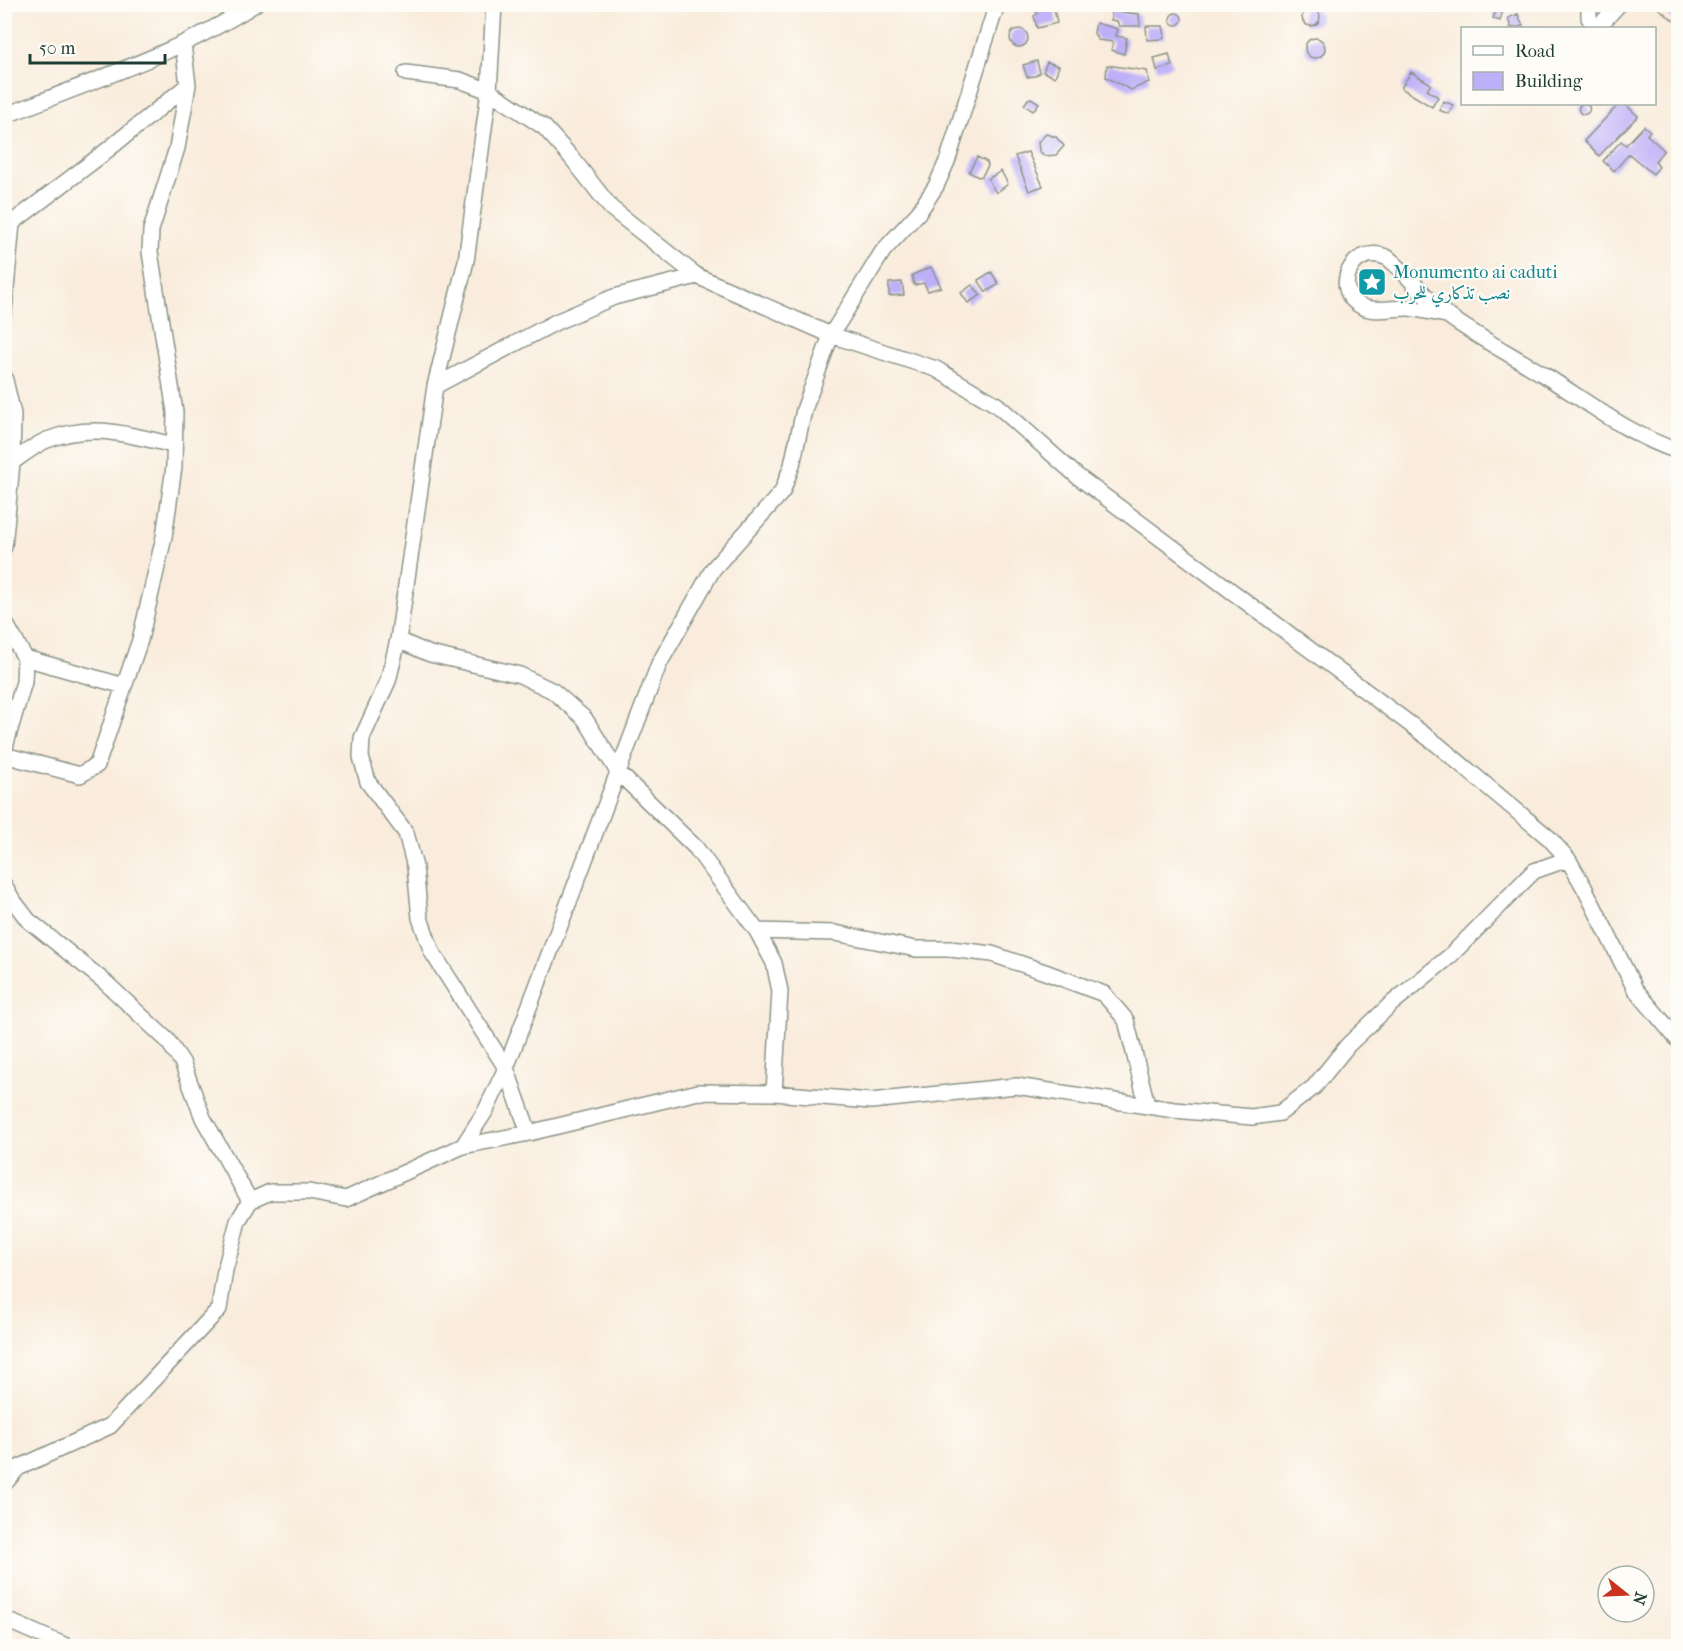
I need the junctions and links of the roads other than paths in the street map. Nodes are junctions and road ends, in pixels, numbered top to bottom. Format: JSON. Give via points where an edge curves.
{"nodes":[{"id":1,"x":255,"y":4,"type":"edge"},
{"id":2,"x":494,"y":4,"type":"edge"},
{"id":3,"x":997,"y":4,"type":"edge"},
{"id":4,"x":1589,"y":4,"type":"edge"},
{"id":5,"x":1619,"y":4,"type":"edge"},
{"id":6,"x":183,"y":44,"type":"junction"},
{"id":7,"x":406,"y":73,"type":"dead end"},
{"id":8,"x":188,"y":85,"type":"junction"},
{"id":9,"x":489,"y":90,"type":"junction"},
{"id":10,"x":4,"y":116,"type":"edge"},
{"id":11,"x":8,"y":226,"type":"edge"},
{"id":12,"x":697,"y":276,"type":"junction"},
{"id":13,"x":4,"y":311,"type":"edge"},
{"id":14,"x":1447,"y":315,"type":"junction"},
{"id":15,"x":831,"y":334,"type":"junction"},
{"id":16,"x":4,"y":376,"type":"edge"},
{"id":17,"x":435,"y":386,"type":"junction"},
{"id":18,"x":174,"y":445,"type":"junction"},
{"id":19,"x":1678,"y":451,"type":"edge"},
{"id":20,"x":8,"y":465,"type":"edge"},
{"id":21,"x":4,"y":548,"type":"edge"},
{"id":22,"x":4,"y":621,"type":"edge"},
{"id":23,"x":398,"y":640,"type":"junction"},
{"id":24,"x":25,"y":658,"type":"junction"},
{"id":25,"x":124,"y":686,"type":"junction"},
{"id":26,"x":4,"y":750,"type":"edge"},
{"id":27,"x":4,"y":755,"type":"edge"},
{"id":28,"x":618,"y":772,"type":"junction"},
{"id":29,"x":1568,"y":859,"type":"junction"},
{"id":30,"x":4,"y":885,"type":"edge"},
{"id":31,"x":8,"y":899,"type":"edge"},
{"id":32,"x":757,"y":931,"type":"junction"},
{"id":33,"x":1678,"y":1040,"type":"edge"},
{"id":34,"x":506,"y":1068,"type":"junction"},
{"id":35,"x":774,"y":1092,"type":"junction"},
{"id":36,"x":1147,"y":1105,"type":"junction"},
{"id":37,"x":530,"y":1133,"type":"junction"},
{"id":38,"x":463,"y":1146,"type":"junction"},
{"id":39,"x":249,"y":1201,"type":"junction"},
{"id":40,"x":4,"y":1484,"type":"edge"},
{"id":41,"x":4,"y":1619,"type":"edge"},
{"id":42,"x":66,"y":1647,"type":"edge"}],
"edges":[{"from":1,"to":6,"type":"street"},
{"from":2,"to":9,"type":"street"},
{"from":3,"to":15,"type":"street","via":[[936,186],[919,212],[883,251]]},
{"from":4,"to":5,"type":"street","via":[[1589,18],[1593,24],[1601,24]]},
{"from":6,"to":8,"type":"street"},
{"from":6,"to":10,"type":"street"},
{"from":7,"to":9,"type":"street","via":[[459,80]]},
{"from":8,"to":11,"type":"street"},
{"from":8,"to":18,"type":"street","via":[[177,148],[151,230],[150,252],[175,412]]},
{"from":9,"to":12,"type":"street","via":[[544,126],[611,208]]},
{"from":9,"to":17,"type":"street","via":[[466,261]]},
{"from":11,"to":13,"type":"street"},
{"from":12,"to":15,"type":"street"},
{"from":12,"to":17,"type":"street","via":[[614,297],[556,322]]},
{"from":14,"to":14,"type":"street","via":[[1410,308],[1365,308],[1348,291],[1349,270],[1359,258],[1382,255]]},
{"from":14,"to":19,"type":"street","via":[[1586,404]]},
{"from":15,"to":28,"type":"street","via":[[804,410],[782,492],[713,569],[688,611],[659,664]]},
{"from":15,"to":29,"type":"street","via":[[936,369],[997,405],[1077,476],[1438,745],[1549,838]]},
{"from":16,"to":20,"type":"street","via":[[13,414]]},
{"from":17,"to":23,"type":"street"},
{"from":18,"to":20,"type":"street","via":[[101,430],[76,432],[45,441]]},
{"from":18,"to":25,"type":"street","via":[[164,537],[140,640]]},
{"from":20,"to":21,"type":"street"},
{"from":22,"to":24,"type":"street"},
{"from":23,"to":28,"type":"street","via":[[430,654],[520,675],[553,691],[585,719]]},
{"from":23,"to":34,"type":"street","via":[[388,681],[362,738],[361,757],[368,782],[405,833],[415,867],[420,918],[432,952]]},
{"from":24,"to":25,"type":"street"},
{"from":24,"to":26,"type":"street","via":[[24,682]]},
{"from":25,"to":27,"type":"street","via":[[97,765],[80,775]]},
{"from":28,"to":32,"type":"street","via":[[696,848]]},
{"from":28,"to":34,"type":"street"},
{"from":29,"to":33,"type":"street","via":[[1635,989]]},
{"from":29,"to":36,"type":"street","via":[[1534,871],[1450,956],[1348,1045],[1314,1087],[1280,1113],[1252,1118]]},
{"from":30,"to":31,"type":"street"},
{"from":31,"to":39,"type":"street","via":[[166,1040],[182,1062],[203,1118]]},
{"from":32,"to":35,"type":"street","via":[[774,963],[780,992]]},
{"from":32,"to":36,"type":"street","via":[[835,933],[916,950],[992,954],[1104,994],[1126,1020]]},
{"from":34,"to":37,"type":"street"},
{"from":34,"to":38,"type":"street"},
{"from":35,"to":36,"type":"street","via":[[871,1101],[1016,1086]]},
{"from":35,"to":37,"type":"street","via":[[698,1092]]},
{"from":37,"to":38,"type":"street"},
{"from":38,"to":39,"type":"street","via":[[346,1199],[309,1192],[270,1192]]},
{"from":39,"to":40,"type":"street","via":[[238,1221],[219,1309],[110,1426],[18,1468]]},
{"from":41,"to":42,"type":"street"}]}
